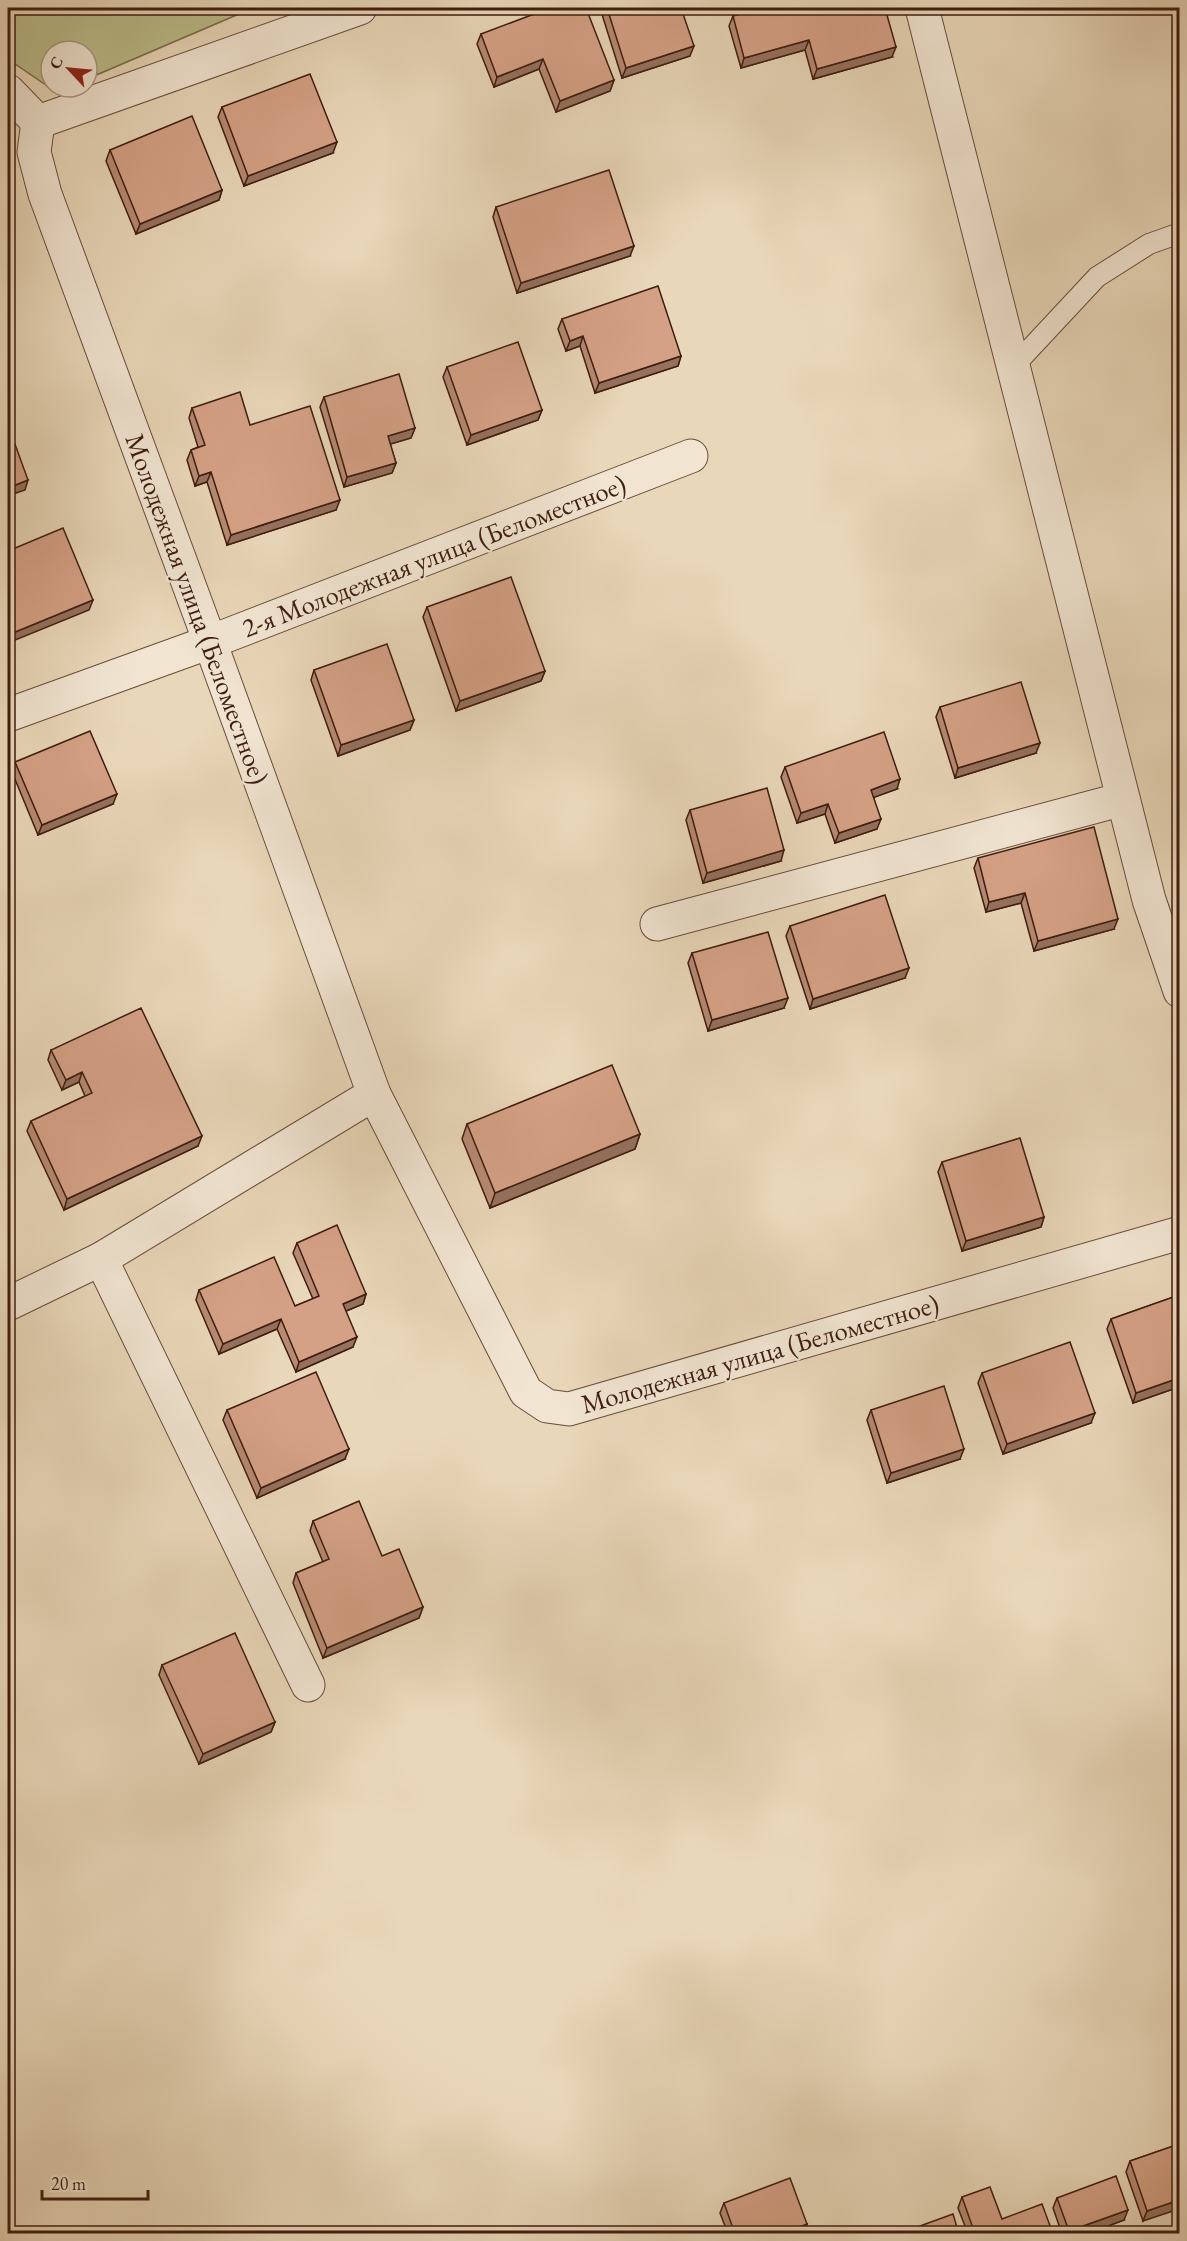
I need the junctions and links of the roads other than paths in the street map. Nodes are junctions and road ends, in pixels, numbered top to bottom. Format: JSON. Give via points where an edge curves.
{"nodes":[{"id":1,"x":360,"y":8,"type":"edge"},
{"id":2,"x":922,"y":8,"type":"edge"},
{"id":3,"x":8,"y":91,"type":"edge"},
{"id":4,"x":38,"y":122,"type":"junction"},
{"id":5,"x":1179,"y":233,"type":"edge"},
{"id":6,"x":1013,"y":367,"type":"junction"},
{"id":7,"x":691,"y":456,"type":"dead end"},
{"id":8,"x":210,"y":642,"type":"junction"},
{"id":9,"x":8,"y":715,"type":"edge"},
{"id":10,"x":1123,"y":799,"type":"junction"},
{"id":11,"x":657,"y":924,"type":"dead end"},
{"id":12,"x":1179,"y":991,"type":"edge"},
{"id":13,"x":374,"y":1094,"type":"junction"},
{"id":14,"x":1179,"y":1233,"type":"edge"},
{"id":15,"x":101,"y":1259,"type":"junction"},
{"id":16,"x":8,"y":1304,"type":"edge"},
{"id":17,"x":308,"y":1685,"type":"dead end"}],
"edges":[{"from":1,"to":4,"type":"street"},
{"from":2,"to":6,"type":"street"},
{"from":3,"to":4,"type":"street"},
{"from":4,"to":8,"type":"street","name":"Молодежная улица (Беломестное)","via":[[34,152],[45,194]]},
{"from":5,"to":6,"type":"lane","via":[[1149,244],[1097,277]]},
{"from":6,"to":10,"type":"street"},
{"from":7,"to":8,"type":"street","name":"2-я Молодежная улица (Беломестное)"},
{"from":8,"to":9,"type":"street","name":"2-я Молодежная улица (Беломестное)"},
{"from":8,"to":13,"type":"street","name":"Молодежная улица (Беломестное)"},
{"from":10,"to":11,"type":"street"},
{"from":10,"to":12,"type":"street","via":[[1149,900]]},
{"from":13,"to":14,"type":"street","name":"Молодежная улица (Беломестное)","via":[[526,1392],[558,1409]]},
{"from":13,"to":15,"type":"street"},
{"from":15,"to":16,"type":"street"},
{"from":15,"to":17,"type":"street"}]}
